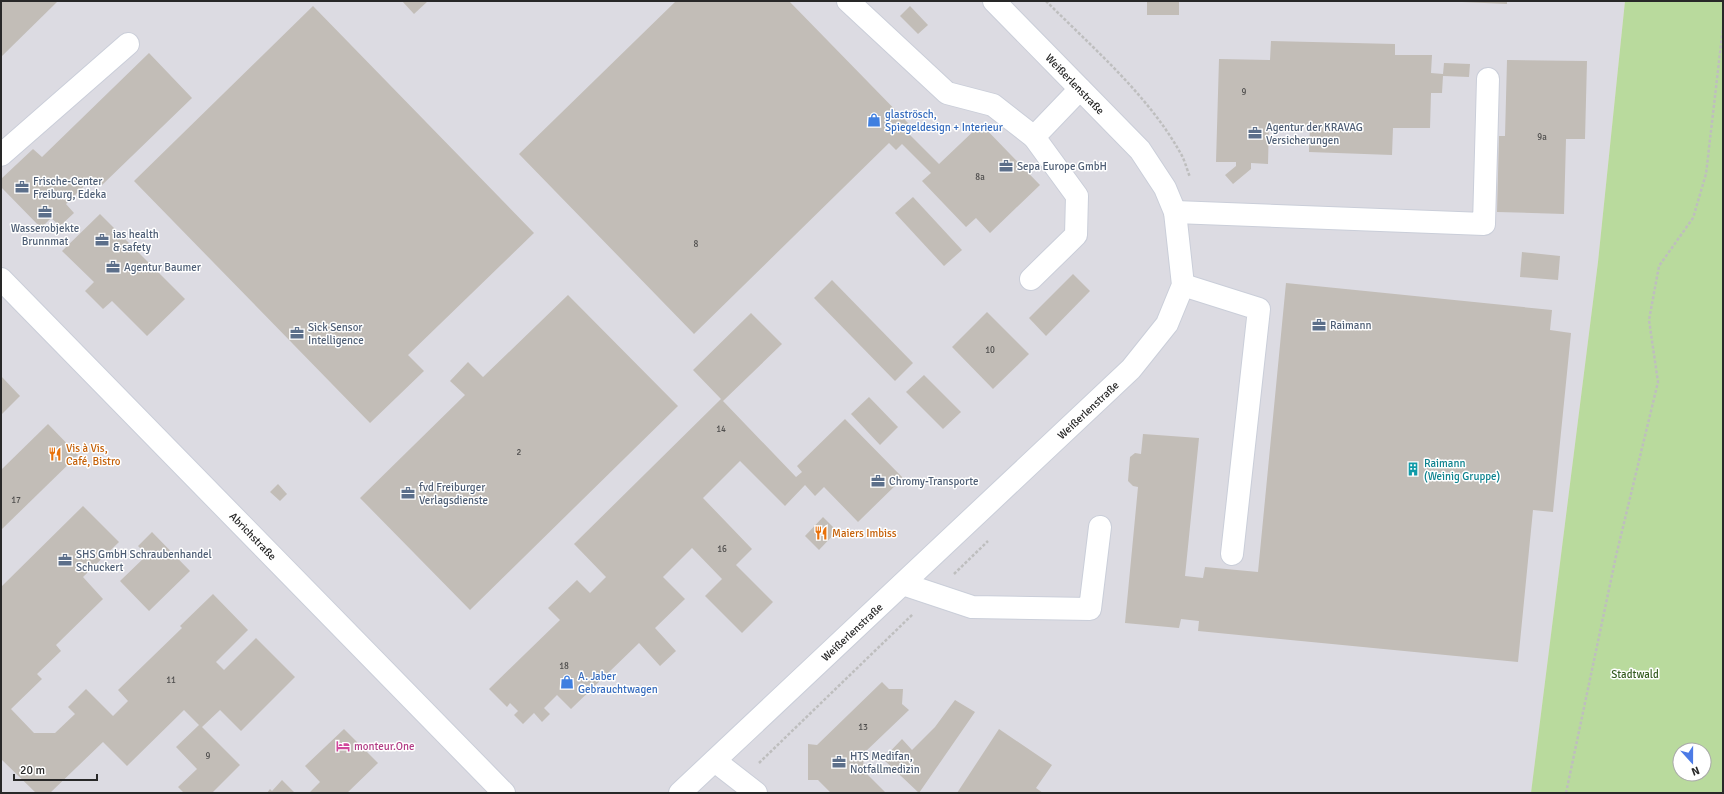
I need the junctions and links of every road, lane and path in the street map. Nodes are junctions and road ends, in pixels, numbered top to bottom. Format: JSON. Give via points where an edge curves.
{"nodes":[{"id":1,"x":848,"y":1,"type":"edge"},
{"id":2,"x":994,"y":1,"type":"edge"},
{"id":3,"x":1046,"y":1,"type":"edge"},
{"id":4,"x":1723,"y":27,"type":"edge"},
{"id":5,"x":128,"y":44,"type":"dead end"},
{"id":6,"x":1488,"y":80,"type":"dead end"},
{"id":7,"x":1080,"y":89,"type":"junction"},
{"id":8,"x":1034,"y":137,"type":"junction"},
{"id":9,"x":1,"y":155,"type":"edge"},
{"id":10,"x":1175,"y":212,"type":"junction"},
{"id":11,"x":1202,"y":213,"type":"junction"},
{"id":12,"x":1,"y":279,"type":"edge"},
{"id":13,"x":1031,"y":279,"type":"dead end"},
{"id":14,"x":1183,"y":285,"type":"junction"},
{"id":15,"x":1100,"y":528,"type":"dead end"},
{"id":16,"x":990,"y":539,"type":"dead end"},
{"id":17,"x":1232,"y":554,"type":"dead end"},
{"id":18,"x":903,"y":584,"type":"junction"},
{"id":19,"x":934,"y":594,"type":"junction"},
{"id":20,"x":715,"y":761,"type":"junction"},
{"id":21,"x":748,"y":787,"type":"edge"},
{"id":22,"x":504,"y":793,"type":"edge"},
{"id":23,"x":680,"y":793,"type":"edge"},
{"id":24,"x":1566,"y":793,"type":"edge"}],
"edges":[{"from":1,"to":8,"type":"street","via":[[948,93],[993,105]]},
{"from":2,"to":7,"type":"street","name":"Weißerlenstraße"},
{"from":3,"to":11,"type":"path","via":[[1113,67],[1159,119],[1182,155]]},
{"from":4,"to":24,"type":"path","via":[[1706,174],[1693,218],[1659,266],[1649,320],[1658,382],[1616,556]]},
{"from":5,"to":9,"type":"street"},
{"from":6,"to":11,"type":"street","via":[[1484,224]]},
{"from":7,"to":8,"type":"street"},
{"from":7,"to":10,"type":"street","name":"Weißerlenstraße","via":[[1140,150],[1165,188]]},
{"from":8,"to":13,"type":"street","via":[[1077,196],[1076,235]]},
{"from":10,"to":11,"type":"street"},
{"from":10,"to":14,"type":"street","name":"Weißerlenstraße"},
{"from":12,"to":22,"type":"street","name":"Abrichstraße"},
{"from":14,"to":17,"type":"street","via":[[1259,309]]},
{"from":14,"to":18,"type":"street","name":"Weißerlenstraße","via":[[1167,324],[1131,369]]},
{"from":15,"to":19,"type":"street","via":[[1090,609],[972,607]]},
{"from":16,"to":19,"type":"path"},
{"from":18,"to":19,"type":"street"},
{"from":18,"to":20,"type":"street","name":"Weißerlenstraße"},
{"from":19,"to":21,"type":"path"},
{"from":20,"to":21,"type":"street"},
{"from":20,"to":23,"type":"street","name":"Weißerlenstraße"}]}
